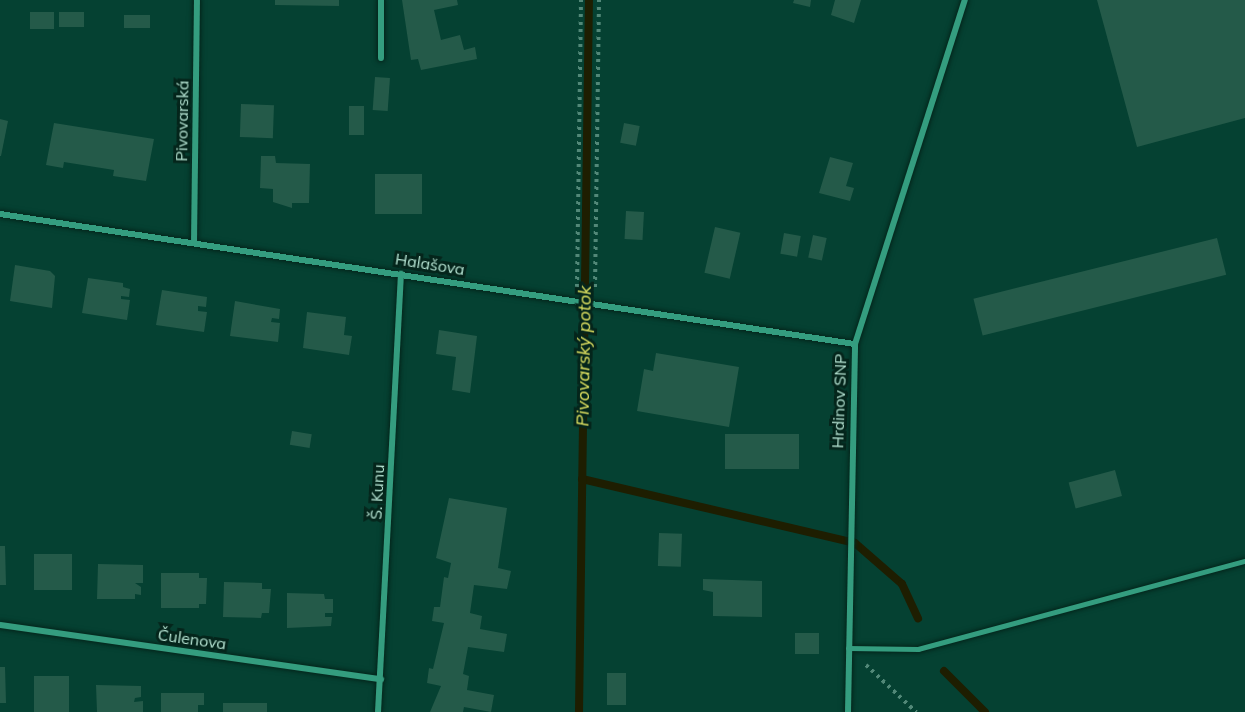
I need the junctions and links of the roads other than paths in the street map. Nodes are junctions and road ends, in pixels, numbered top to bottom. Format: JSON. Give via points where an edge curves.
{"nodes":[{"id":1,"x":197,"y":0,"type":"edge"},
{"id":2,"x":381,"y":0,"type":"edge"},
{"id":3,"x":965,"y":0,"type":"edge"},
{"id":4,"x":381,"y":58,"type":"dead end"},
{"id":5,"x":0,"y":214,"type":"edge"},
{"id":6,"x":194,"y":243,"type":"junction"},
{"id":7,"x":401,"y":274,"type":"junction"},
{"id":8,"x":855,"y":344,"type":"junction"},
{"id":9,"x":1245,"y":561,"type":"edge"},
{"id":10,"x":0,"y":625,"type":"edge"},
{"id":11,"x":848,"y":648,"type":"junction"},
{"id":12,"x":381,"y":679,"type":"junction"},
{"id":13,"x":378,"y":712,"type":"edge"},
{"id":14,"x":848,"y":712,"type":"edge"}],
"edges":[{"from":1,"to":6,"type":"street","name":"Pivovarská"},
{"from":2,"to":4,"type":"street"},
{"from":3,"to":8,"type":"street","name":"Hrdinov SNP"},
{"from":5,"to":6,"type":"street","name":"Halašova"},
{"from":6,"to":7,"type":"street","name":"Halašova"},
{"from":7,"to":8,"type":"street","name":"Halašova"},
{"from":7,"to":12,"type":"street","name":"Š. Kunu"},
{"from":8,"to":11,"type":"street","name":"Hrdinov SNP"},
{"from":9,"to":11,"type":"lane","via":[[918,649]]},
{"from":10,"to":12,"type":"street","name":"Čulenova"},
{"from":11,"to":14,"type":"street","name":"Hrdinov SNP"},
{"from":12,"to":13,"type":"street","name":"Š. Kunu"}]}
